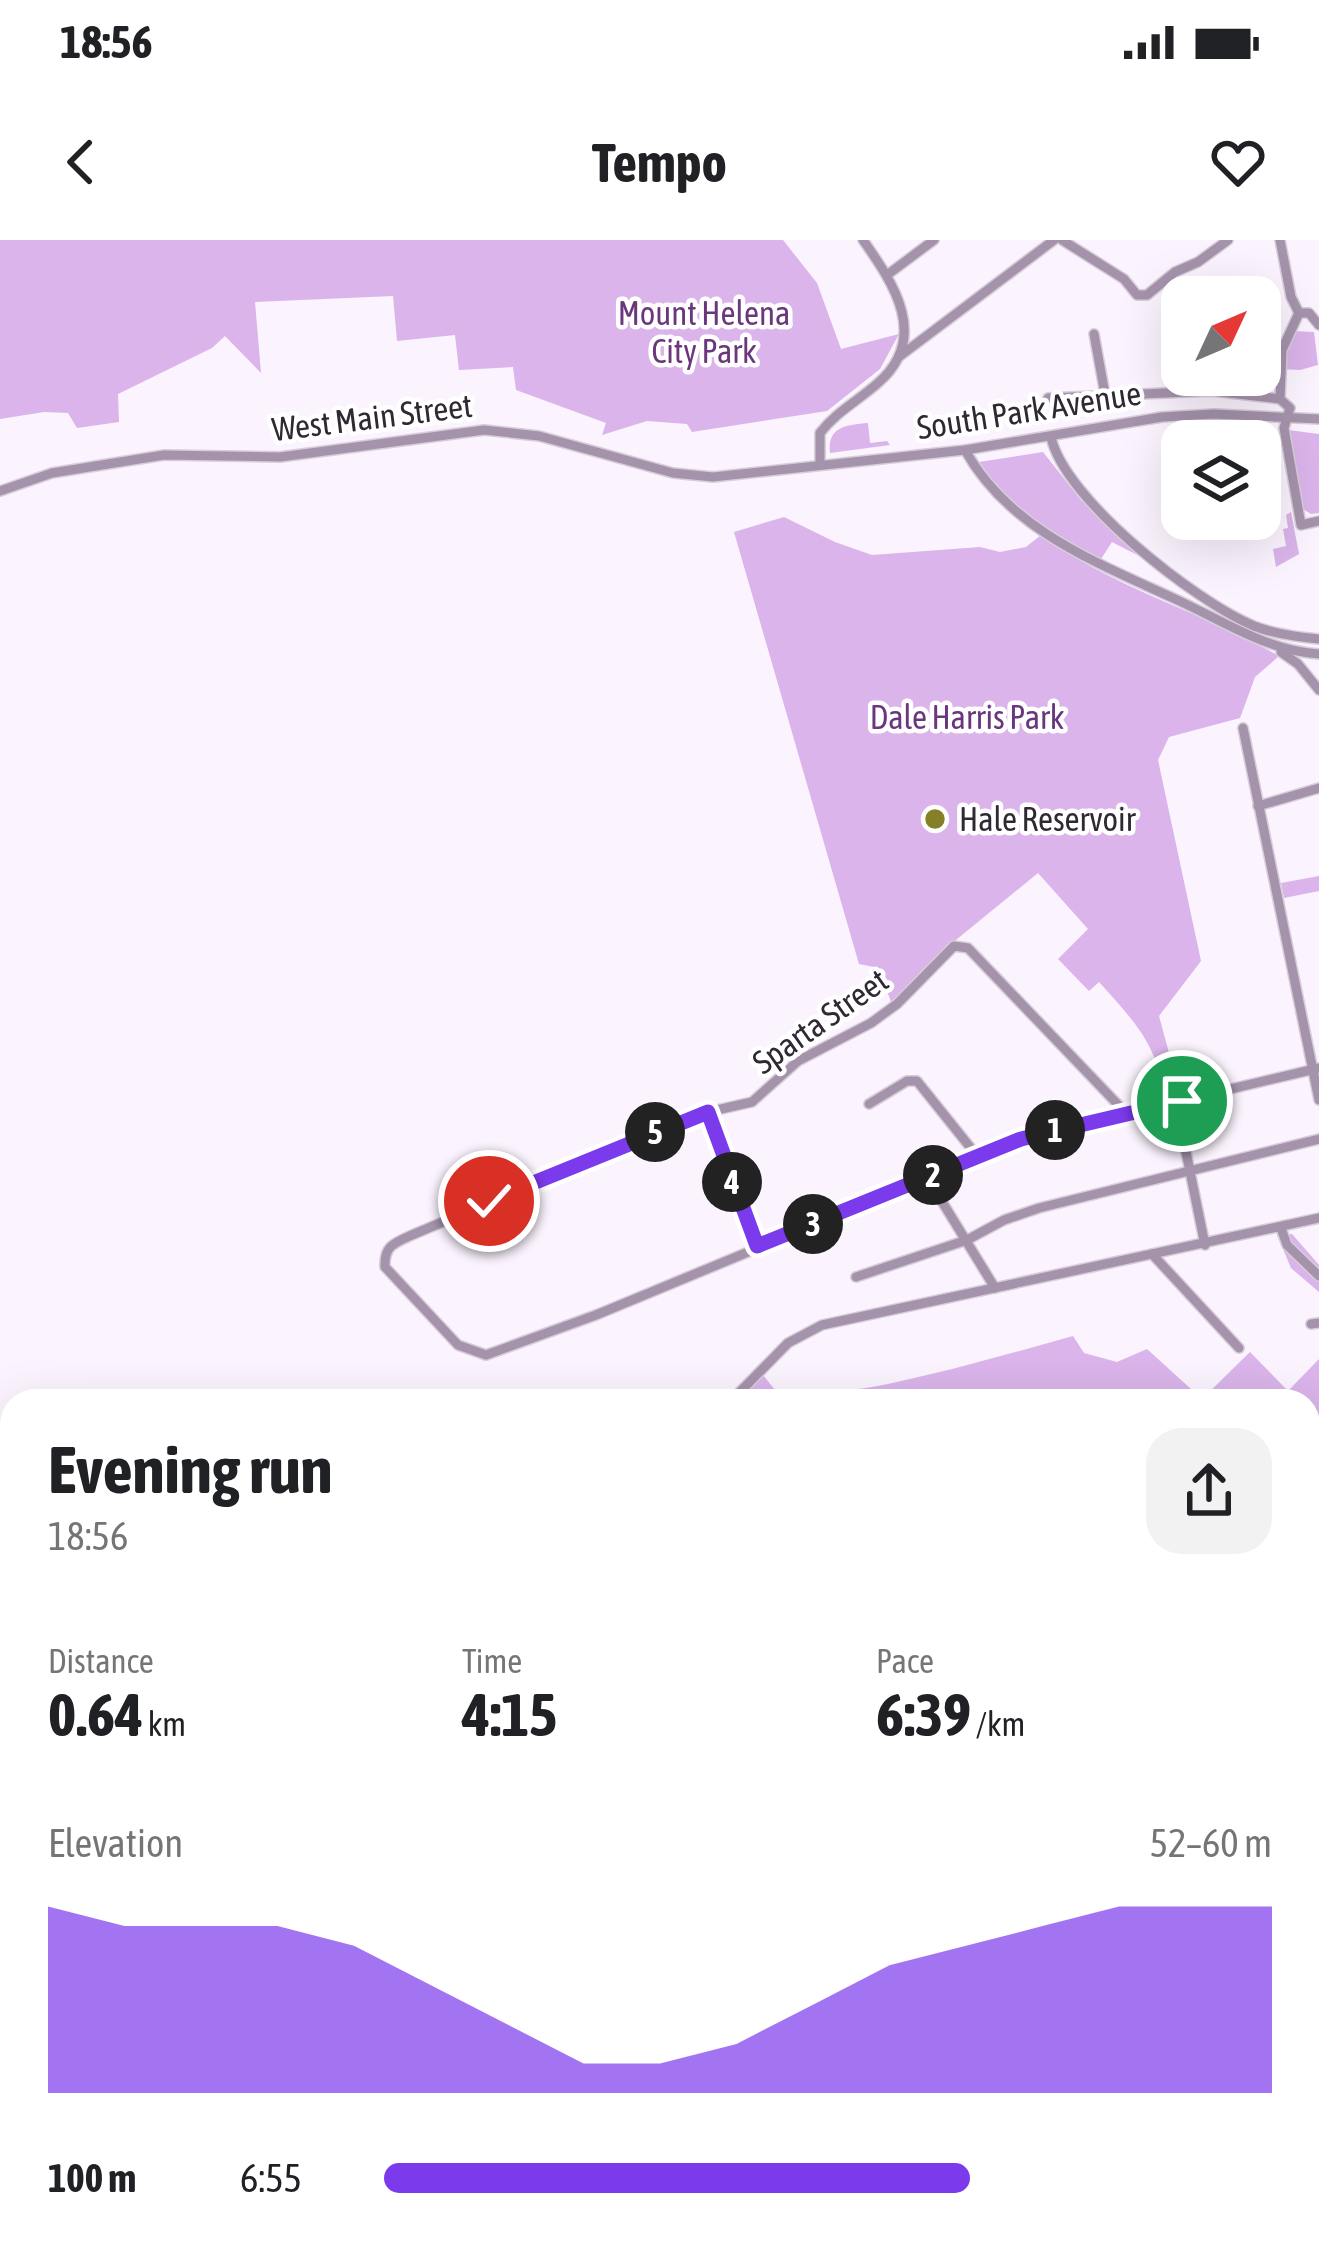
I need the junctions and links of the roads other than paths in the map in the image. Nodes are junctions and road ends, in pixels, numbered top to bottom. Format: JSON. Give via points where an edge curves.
{"nodes":[{"id":1,"x":862,"y":240,"type":"edge"},
{"id":2,"x":934,"y":240,"type":"edge"},
{"id":3,"x":1058,"y":240,"type":"edge"},
{"id":4,"x":1228,"y":240,"type":"edge"},
{"id":5,"x":1280,"y":240,"type":"edge"},
{"id":6,"x":887,"y":275,"type":"junction"},
{"id":7,"x":1299,"y":313,"type":"junction"},
{"id":8,"x":944,"y":320,"type":"junction"},
{"id":9,"x":906,"y":325,"type":"junction"},
{"id":10,"x":1319,"y":325,"type":"edge"},
{"id":11,"x":1094,"y":334,"type":"dead end"},
{"id":12,"x":897,"y":358,"type":"junction"},
{"id":13,"x":1281,"y":372,"type":"edge"},
{"id":14,"x":1161,"y":392,"type":"edge"},
{"id":15,"x":1106,"y":394,"type":"junction"},
{"id":16,"x":1281,"y":395,"type":"edge"},
{"id":17,"x":1048,"y":398,"type":"dead end"},
{"id":18,"x":1289,"y":418,"type":"junction"},
{"id":19,"x":1319,"y":419,"type":"edge"},
{"id":20,"x":1051,"y":436,"type":"junction"},
{"id":21,"x":965,"y":450,"type":"junction"},
{"id":22,"x":820,"y":465,"type":"junction"},
{"id":23,"x":0,"y":491,"type":"edge"},
{"id":24,"x":1319,"y":521,"type":"edge"},
{"id":25,"x":1319,"y":639,"type":"edge"},
{"id":26,"x":1276,"y":649,"type":"junction"},
{"id":27,"x":1319,"y":654,"type":"edge"},
{"id":28,"x":1319,"y":690,"type":"edge"},
{"id":29,"x":1243,"y":728,"type":"dead end"},
{"id":30,"x":1319,"y":788,"type":"edge"},
{"id":31,"x":1258,"y":806,"type":"junction"},
{"id":32,"x":1317,"y":1068,"type":"edge"},
{"id":33,"x":1319,"y":1100,"type":"edge"},
{"id":34,"x":1176,"y":1103,"type":"junction"},
{"id":35,"x":869,"y":1104,"type":"dead end"},
{"id":36,"x":708,"y":1112,"type":"junction"},
{"id":37,"x":1126,"y":1113,"type":"junction"},
{"id":38,"x":1319,"y":1139,"type":"edge"},
{"id":39,"x":978,"y":1157,"type":"junction"},
{"id":40,"x":1191,"y":1171,"type":"junction"},
{"id":41,"x":927,"y":1178,"type":"junction"},
{"id":42,"x":1319,"y":1218,"type":"edge"},
{"id":43,"x":1281,"y":1228,"type":"junction"},
{"id":44,"x":967,"y":1240,"type":"junction"},
{"id":45,"x":757,"y":1246,"type":"junction"},
{"id":46,"x":1204,"y":1246,"type":"junction"},
{"id":47,"x":1152,"y":1254,"type":"junction"},
{"id":48,"x":1319,"y":1276,"type":"edge"},
{"id":49,"x":856,"y":1277,"type":"dead end"},
{"id":50,"x":995,"y":1288,"type":"junction"},
{"id":51,"x":1239,"y":1348,"type":"dead end"},
{"id":52,"x":743,"y":1389,"type":"edge"}],
"edges":[{"from":1,"to":6,"type":"street"},
{"from":2,"to":6,"type":"street"},
{"from":3,"to":4,"type":"street","via":[[1137,295]]},
{"from":3,"to":8,"type":"street"},
{"from":5,"to":7,"type":"street"},
{"from":6,"to":9,"type":"street"},
{"from":7,"to":10,"type":"street"},
{"from":7,"to":13,"type":"street"},
{"from":8,"to":9,"type":"street"},
{"from":8,"to":12,"type":"street"},
{"from":9,"to":12,"type":"street"},
{"from":11,"to":15,"type":"street"},
{"from":12,"to":22,"type":"street","via":[[820,433]]},
{"from":14,"to":15,"type":"street"},
{"from":15,"to":17,"type":"street"},
{"from":16,"to":18,"type":"street"},
{"from":18,"to":19,"type":"street","name":"South Park Avenue"},
{"from":18,"to":20,"type":"street","name":"South Park Avenue","via":[[1197,414]]},
{"from":18,"to":24,"type":"street","via":[[1284,428],[1301,525]]},
{"from":20,"to":21,"type":"street","name":"South Park Avenue"},
{"from":20,"to":25,"type":"street","via":[[1066,476],[1192,588],[1258,628]]},
{"from":21,"to":22,"type":"street","name":"South Park Avenue"},
{"from":21,"to":26,"type":"street","via":[[994,491],[1052,538]]},
{"from":22,"to":23,"type":"street","name":"West Main Street","via":[[686,476],[539,436],[484,430],[280,457],[164,455],[52,473]]},
{"from":26,"to":27,"type":"street"},
{"from":26,"to":28,"type":"street"},
{"from":29,"to":31,"type":"street"},
{"from":30,"to":31,"type":"street"},
{"from":31,"to":32,"type":"street"},
{"from":32,"to":33,"type":"street"},
{"from":32,"to":34,"type":"street"},
{"from":34,"to":37,"type":"street"},
{"from":34,"to":40,"type":"street"},
{"from":35,"to":39,"type":"street","via":[[917,1081]]},
{"from":36,"to":37,"type":"street","name":"Sparta Street","via":[[752,1102],[798,1061],[871,1023],[954,946],[968,948]]},
{"from":36,"to":45,"type":"street"},
{"from":36,"to":45,"type":"street","name":"Sparta Street","via":[[392,1244],[385,1267],[458,1345],[486,1354]]},
{"from":37,"to":39,"type":"street"},
{"from":38,"to":40,"type":"street"},
{"from":39,"to":41,"type":"street"},
{"from":40,"to":44,"type":"street","via":[[1039,1208]]},
{"from":40,"to":46,"type":"street"},
{"from":41,"to":44,"type":"street"},
{"from":41,"to":45,"type":"street"},
{"from":42,"to":43,"type":"street"},
{"from":43,"to":46,"type":"street"},
{"from":43,"to":48,"type":"street"},
{"from":44,"to":49,"type":"street"},
{"from":44,"to":50,"type":"street"},
{"from":46,"to":47,"type":"street"},
{"from":47,"to":50,"type":"street"},
{"from":47,"to":51,"type":"street"},
{"from":50,"to":52,"type":"street","via":[[813,1328]]}]}
